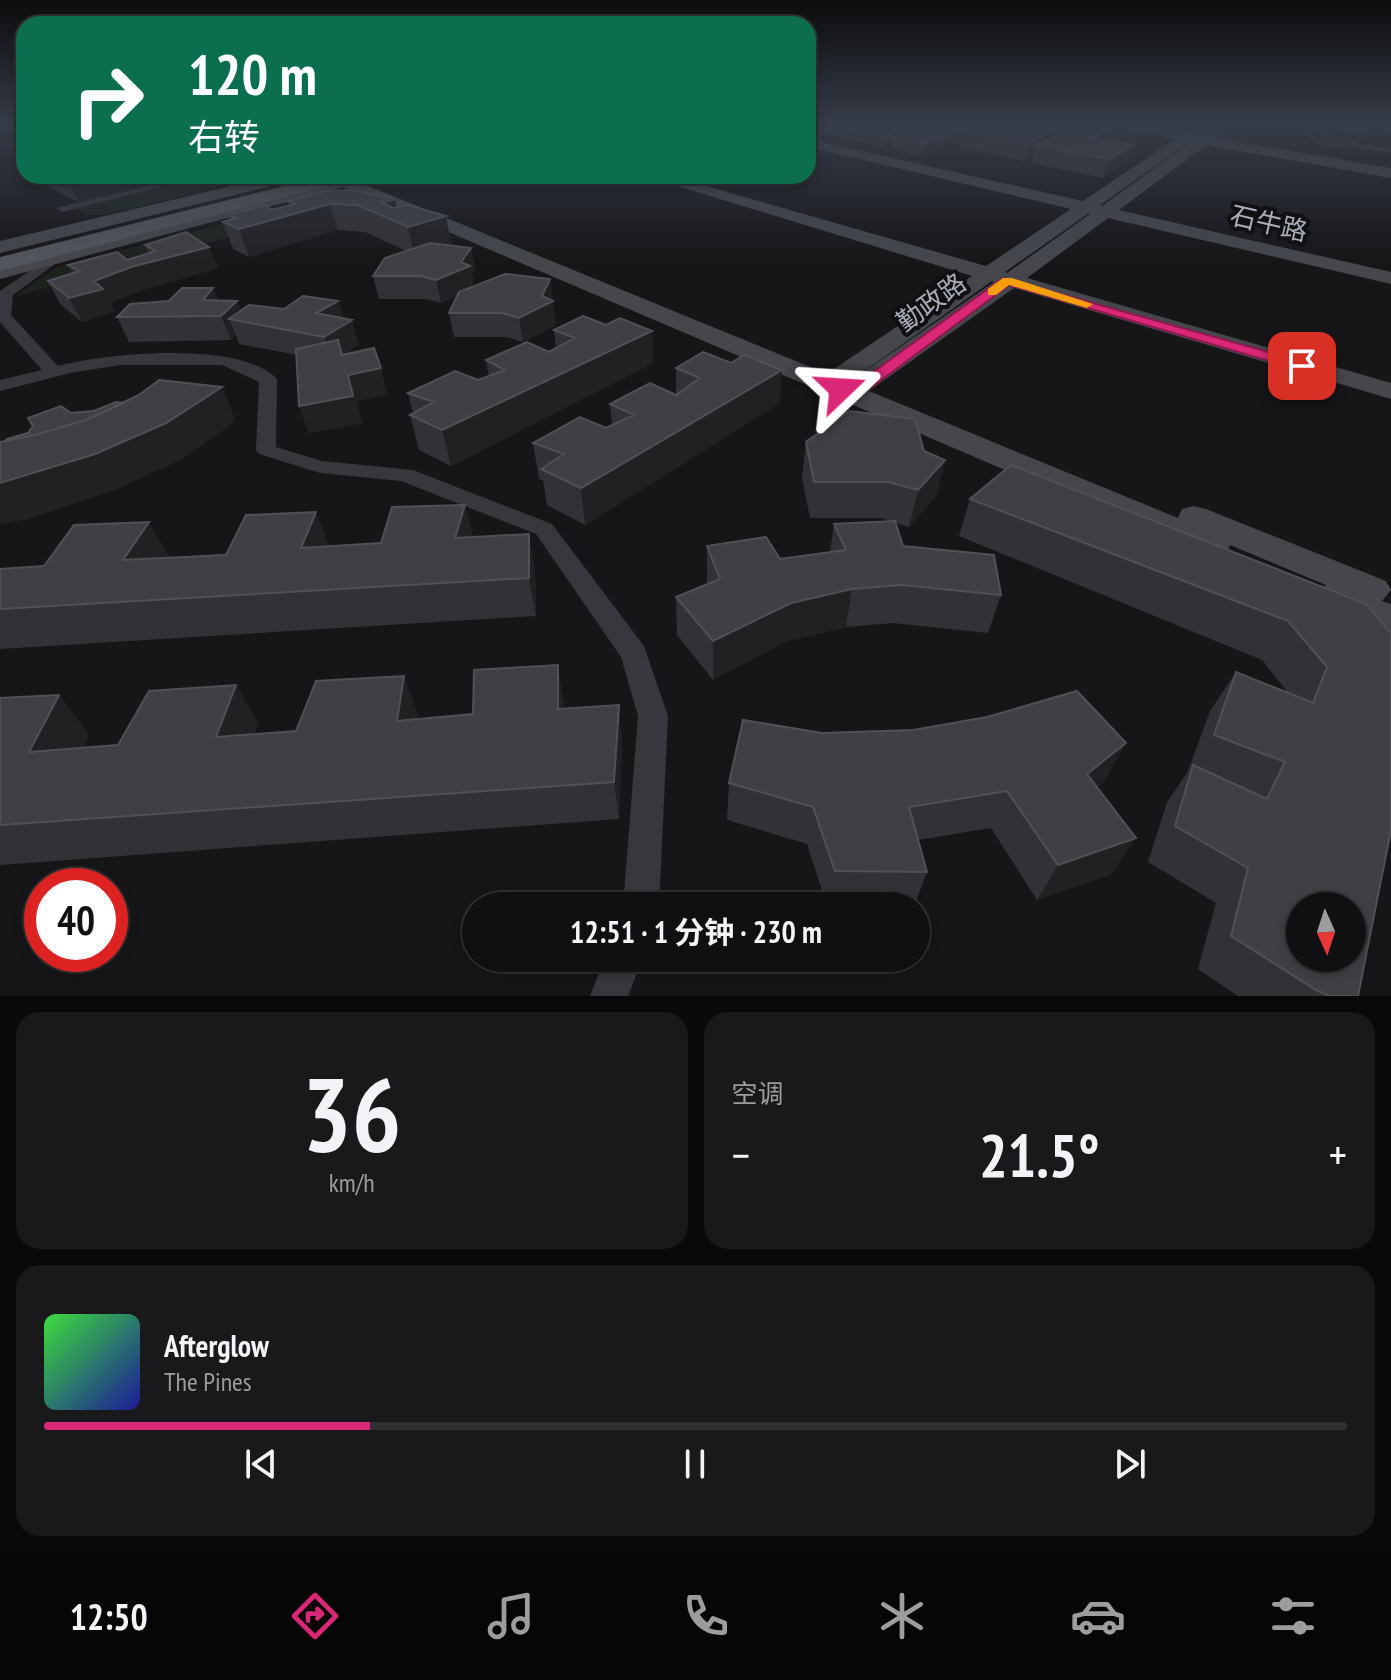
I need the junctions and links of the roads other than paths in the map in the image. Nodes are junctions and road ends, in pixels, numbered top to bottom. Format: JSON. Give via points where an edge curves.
{"nodes":[{"id":1,"x":931,"y":169,"type":"edge"},
{"id":2,"x":950,"y":169,"type":"edge"},
{"id":3,"x":1151,"y":169,"type":"edge"},
{"id":4,"x":165,"y":184,"type":"edge"},
{"id":5,"x":259,"y":184,"type":"edge"},
{"id":6,"x":315,"y":184,"type":"edge"},
{"id":7,"x":318,"y":184,"type":"edge"},
{"id":8,"x":328,"y":184,"type":"edge"},
{"id":9,"x":371,"y":184,"type":"edge"},
{"id":10,"x":680,"y":184,"type":"edge"},
{"id":11,"x":392,"y":190,"type":"junction"},
{"id":12,"x":290,"y":199,"type":"junction"},
{"id":13,"x":1100,"y":206,"type":"junction"},
{"id":14,"x":94,"y":224,"type":"junction"},
{"id":15,"x":0,"y":247,"type":"edge"},
{"id":16,"x":0,"y":255,"type":"edge"},
{"id":17,"x":50,"y":261,"type":"junction"},
{"id":18,"x":0,"y":264,"type":"edge"},
{"id":19,"x":1391,"y":268,"type":"edge"},
{"id":20,"x":0,"y":273,"type":"edge"},
{"id":21,"x":998,"y":278,"type":"junction"},
{"id":22,"x":1391,"y":278,"type":"edge"},
{"id":23,"x":54,"y":372,"type":"junction"},
{"id":24,"x":850,"y":382,"type":"junction"},
{"id":25,"x":0,"y":386,"type":"edge"},
{"id":26,"x":1391,"y":391,"type":"edge"},
{"id":27,"x":1391,"y":597,"type":"edge"},
{"id":28,"x":1391,"y":620,"type":"edge"},
{"id":29,"x":642,"y":892,"type":"edge"},
{"id":30,"x":618,"y":972,"type":"edge"},
{"id":31,"x":609,"y":996,"type":"edge"}],
"edges":[{"from":1,"to":13,"type":"street","name":"石牛路"},
{"from":2,"to":13,"type":"street","name":"石牛路"},
{"from":3,"to":13,"type":"street","name":"勤政路"},
{"from":4,"to":14,"type":"street","via":[[62,208]]},
{"from":5,"to":14,"type":"street"},
{"from":6,"to":16,"type":"main road"},
{"from":7,"to":18,"type":"main road"},
{"from":8,"to":12,"type":"street"},
{"from":9,"to":11,"type":"street"},
{"from":10,"to":21,"type":"street"},
{"from":11,"to":12,"type":"street"},
{"from":11,"to":24,"type":"street"},
{"from":12,"to":17,"type":"street"},
{"from":13,"to":19,"type":"street","name":"石牛路"},
{"from":13,"to":21,"type":"street","name":"勤政路"},
{"from":13,"to":22,"type":"street","name":"石牛路"},
{"from":14,"to":15,"type":"street"},
{"from":17,"to":20,"type":"street"},
{"from":17,"to":23,"type":"street","via":[[6,293],[3,316]]},
{"from":21,"to":24,"type":"street","name":"勤政路"},
{"from":21,"to":26,"type":"street"},
{"from":23,"to":25,"type":"street"},
{"from":23,"to":29,"type":"street","via":[[120,360],[225,360],[268,379],[266,450],[320,467],[405,475],[544,529],[634,654],[653,716]]},
{"from":24,"to":27,"type":"street"},
{"from":24,"to":28,"type":"street"},
{"from":30,"to":31,"type":"street"}]}
